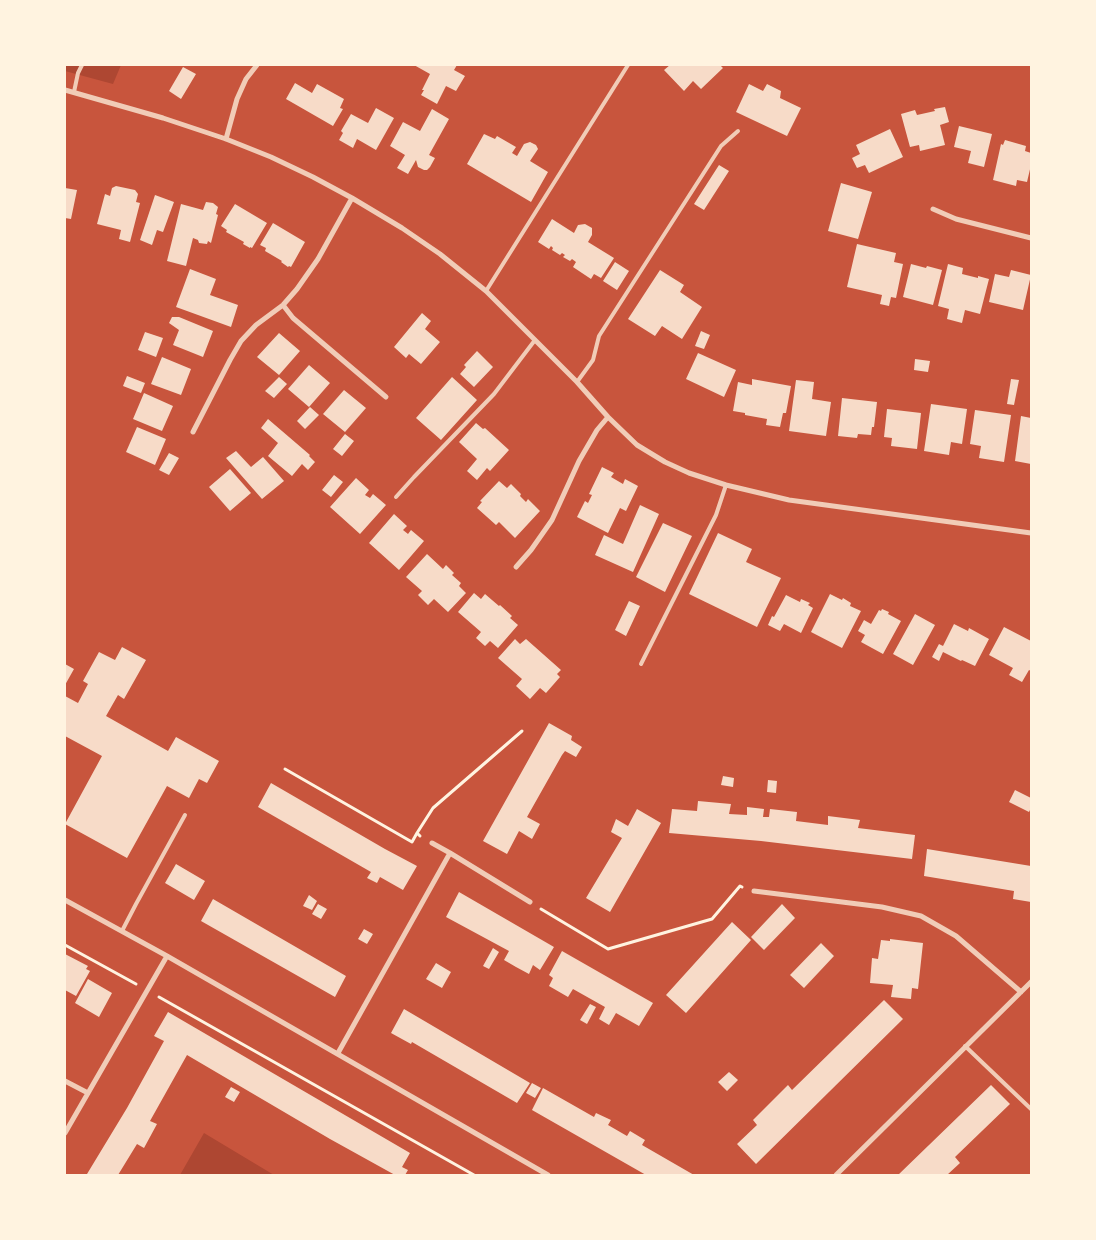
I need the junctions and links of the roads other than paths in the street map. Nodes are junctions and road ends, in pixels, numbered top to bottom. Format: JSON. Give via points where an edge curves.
{"nodes":[{"id":1,"x":82,"y":65,"type":"edge"},
{"id":2,"x":257,"y":65,"type":"edge"},
{"id":3,"x":628,"y":65,"type":"edge"},
{"id":4,"x":65,"y":90,"type":"edge"},
{"id":5,"x":74,"y":92,"type":"junction"},
{"id":6,"x":738,"y":131,"type":"dead end"},
{"id":7,"x":226,"y":139,"type":"junction"},
{"id":8,"x":352,"y":198,"type":"junction"},
{"id":9,"x":933,"y":209,"type":"dead end"},
{"id":10,"x":1031,"y":238,"type":"edge"},
{"id":11,"x":486,"y":291,"type":"junction"},
{"id":12,"x":283,"y":305,"type":"junction"},
{"id":13,"x":535,"y":340,"type":"junction"},
{"id":14,"x":577,"y":382,"type":"junction"},
{"id":15,"x":386,"y":397,"type":"dead end"},
{"id":16,"x":608,"y":417,"type":"junction"},
{"id":17,"x":193,"y":432,"type":"dead end"},
{"id":18,"x":726,"y":484,"type":"junction"},
{"id":19,"x":396,"y":497,"type":"dead end"},
{"id":20,"x":1031,"y":533,"type":"edge"},
{"id":21,"x":516,"y":567,"type":"dead end"},
{"id":22,"x":641,"y":664,"type":"dead end"},
{"id":23,"x":185,"y":815,"type":"dead end"},
{"id":24,"x":432,"y":843,"type":"road end"},
{"id":25,"x":450,"y":854,"type":"junction"},
{"id":26,"x":754,"y":891,"type":"road end"},
{"id":27,"x":65,"y":900,"type":"edge"},
{"id":28,"x":530,"y":902,"type":"road end"},
{"id":29,"x":122,"y":931,"type":"junction"},
{"id":30,"x":168,"y":956,"type":"junction"},
{"id":31,"x":1031,"y":982,"type":"edge"},
{"id":32,"x":1021,"y":992,"type":"junction"},
{"id":33,"x":965,"y":1046,"type":"junction"},
{"id":34,"x":338,"y":1053,"type":"junction"},
{"id":35,"x":65,"y":1081,"type":"edge"},
{"id":36,"x":88,"y":1094,"type":"junction"},
{"id":37,"x":1031,"y":1109,"type":"edge"},
{"id":38,"x":65,"y":1132,"type":"edge"},
{"id":39,"x":548,"y":1175,"type":"edge"},
{"id":40,"x":836,"y":1175,"type":"edge"}],
"edges":[{"from":1,"to":5,"type":"lane"},
{"from":2,"to":7,"type":"street","via":[[237,99]]},
{"from":3,"to":11,"type":"lane"},
{"from":4,"to":5,"type":"street"},
{"from":5,"to":7,"type":"street"},
{"from":6,"to":14,"type":"lane","via":[[721,146],[599,336],[593,360]]},
{"from":7,"to":8,"type":"street","via":[[271,157]]},
{"from":8,"to":11,"type":"street","via":[[440,254]]},
{"from":8,"to":12,"type":"street","via":[[318,259]]},
{"from":9,"to":10,"type":"street","via":[[956,219]]},
{"from":11,"to":13,"type":"street"},
{"from":12,"to":15,"type":"street","via":[[293,318]]},
{"from":12,"to":17,"type":"street","via":[[241,341]]},
{"from":13,"to":14,"type":"street"},
{"from":13,"to":19,"type":"lane","via":[[494,394]]},
{"from":14,"to":16,"type":"street"},
{"from":16,"to":18,"type":"street","via":[[637,445],[665,462]]},
{"from":16,"to":21,"type":"street","via":[[579,461],[552,520]]},
{"from":18,"to":20,"type":"street","via":[[789,500]]},
{"from":18,"to":22,"type":"lane","via":[[716,515]]},
{"from":23,"to":29,"type":"lane"},
{"from":24,"to":25,"type":"street"},
{"from":25,"to":28,"type":"street"},
{"from":25,"to":34,"type":"street"},
{"from":26,"to":32,"type":"street","via":[[882,907],[921,916],[956,936]]},
{"from":27,"to":29,"type":"street"},
{"from":29,"to":30,"type":"street"},
{"from":30,"to":34,"type":"street"},
{"from":30,"to":36,"type":"street"},
{"from":31,"to":32,"type":"street"},
{"from":32,"to":33,"type":"street"},
{"from":33,"to":37,"type":"lane"},
{"from":33,"to":40,"type":"street"},
{"from":34,"to":39,"type":"street"},
{"from":35,"to":36,"type":"street"},
{"from":36,"to":38,"type":"street"}]}
